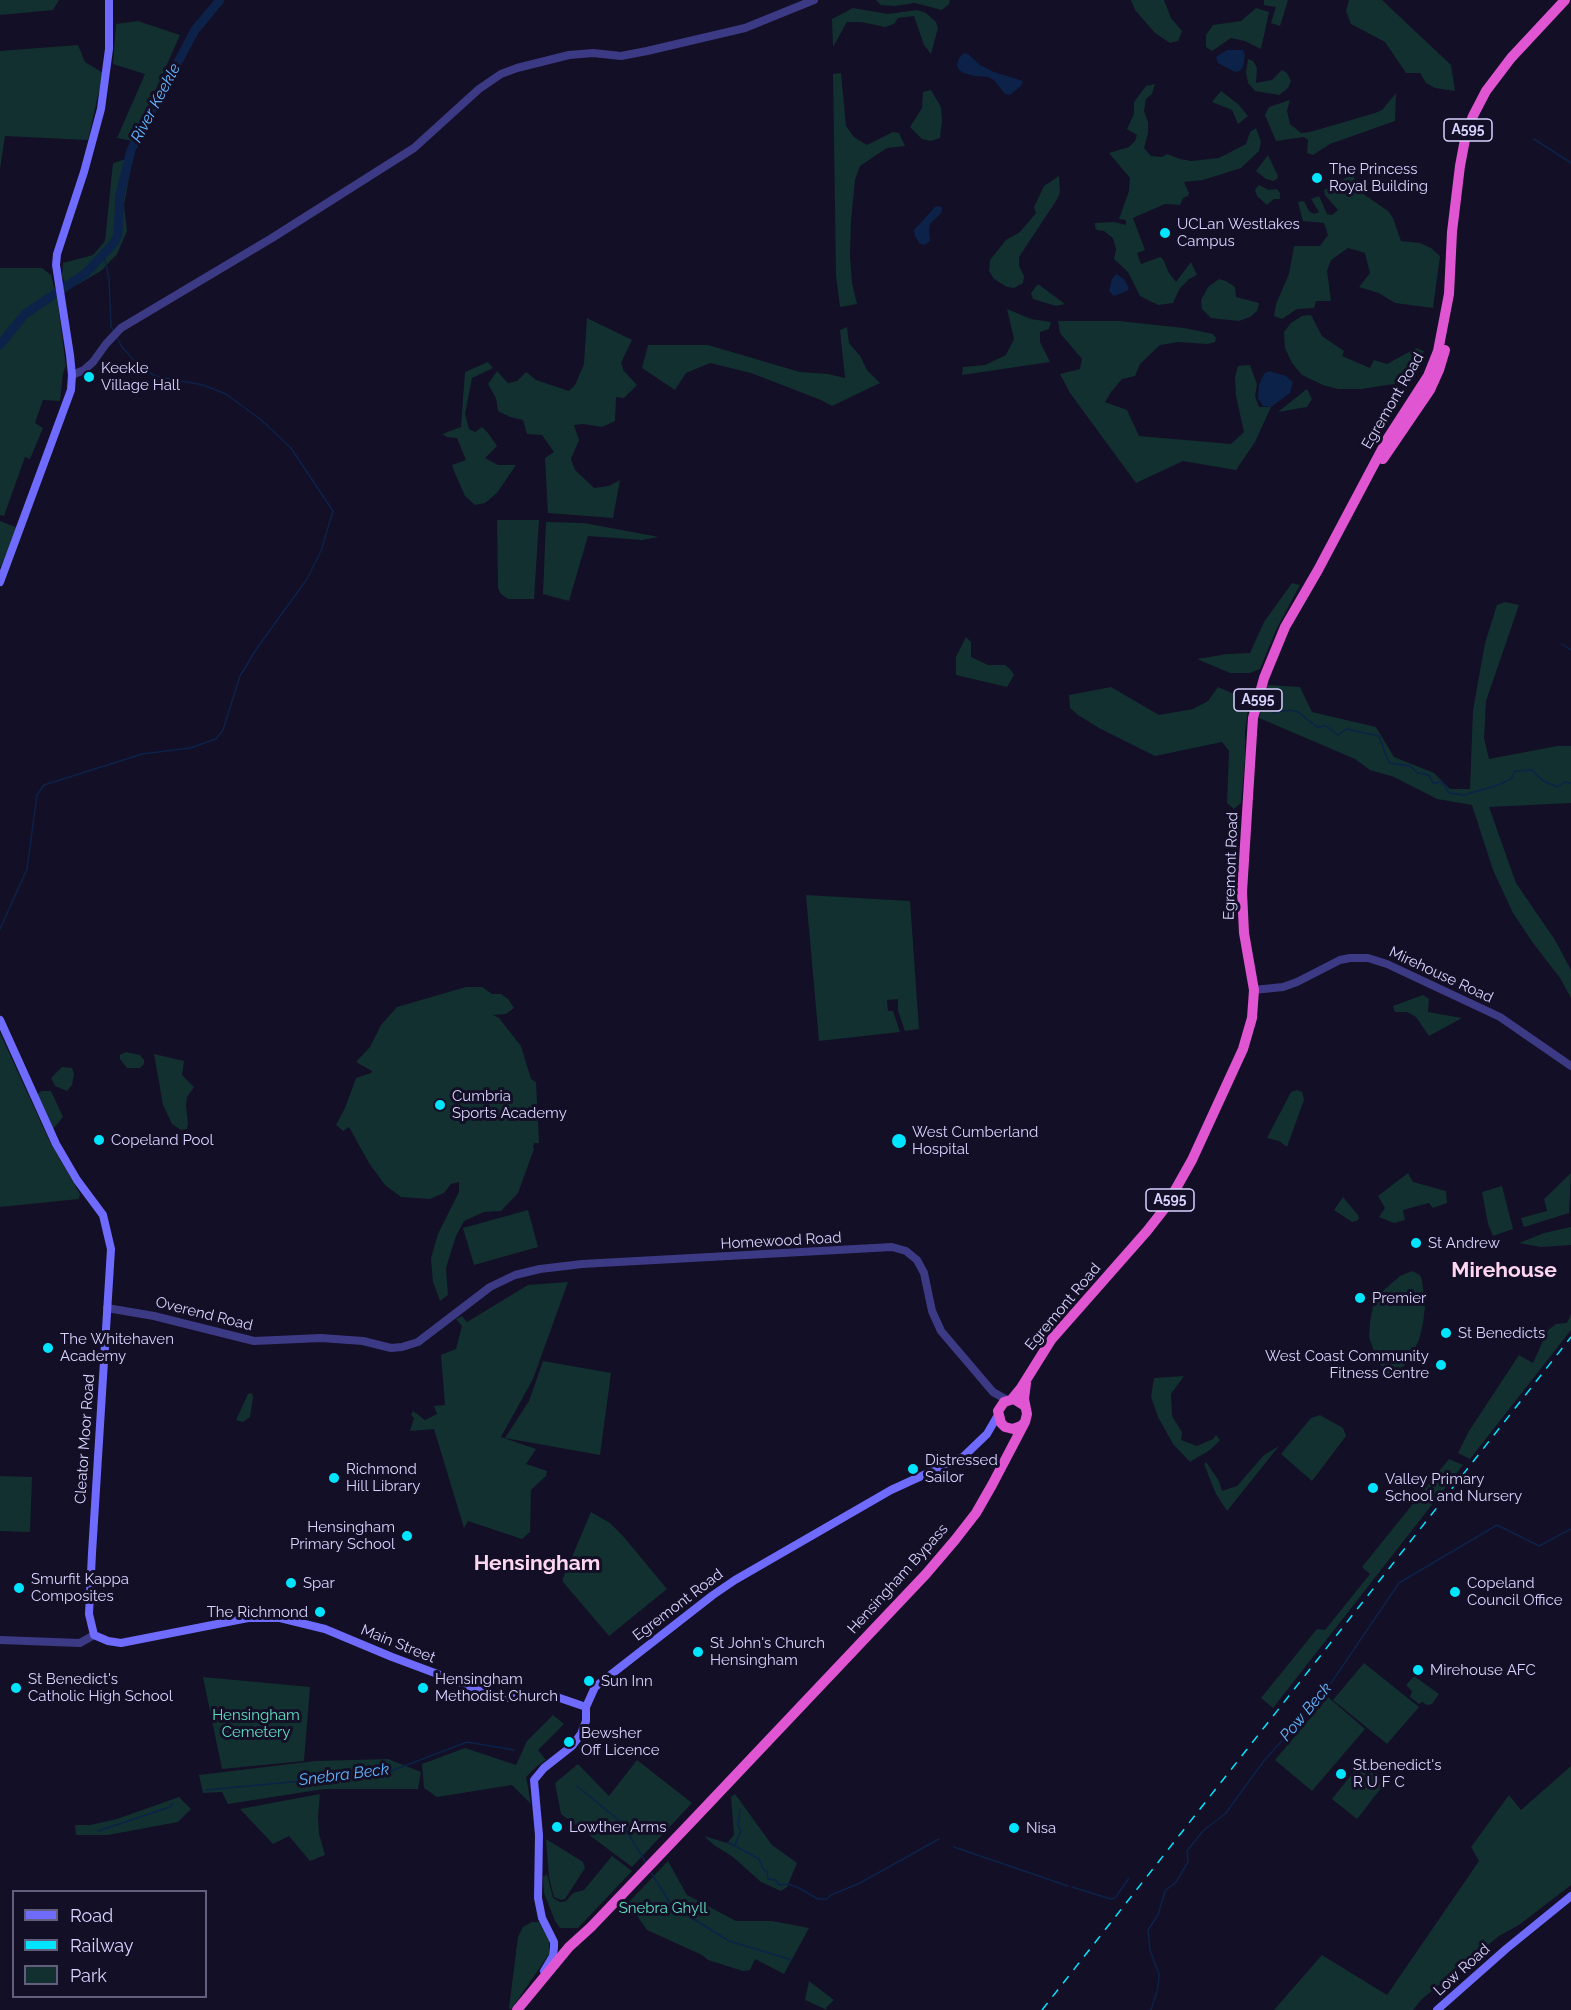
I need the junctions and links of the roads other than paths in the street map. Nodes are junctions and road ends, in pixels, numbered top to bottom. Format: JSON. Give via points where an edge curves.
{"nodes":[{"id":1,"x":109,"y":0,"type":"edge"},
{"id":2,"x":814,"y":0,"type":"edge"},
{"id":3,"x":1565,"y":0,"type":"edge"},
{"id":4,"x":72,"y":375,"type":"junction"},
{"id":5,"x":0,"y":582,"type":"edge"},
{"id":6,"x":1254,"y":990,"type":"junction"},
{"id":7,"x":0,"y":1020,"type":"edge"},
{"id":8,"x":1571,"y":1066,"type":"edge"},
{"id":9,"x":490,"y":1287,"type":"joint"},
{"id":10,"x":107,"y":1308,"type":"junction"},
{"id":11,"x":1028,"y":1377,"type":"junction"},
{"id":12,"x":993,"y":1392,"type":"junction"},
{"id":13,"x":1009,"y":1400,"type":"junction"},
{"id":14,"x":1025,"y":1406,"type":"junction"},
{"id":15,"x":998,"y":1413,"type":"junction"},
{"id":16,"x":1024,"y":1424,"type":"junction"},
{"id":17,"x":1008,"y":1428,"type":"junction"},
{"id":18,"x":987,"y":1434,"type":"junction"},
{"id":19,"x":1009,"y":1451,"type":"junction"},
{"id":20,"x":94,"y":1635,"type":"junction"},
{"id":21,"x":0,"y":1640,"type":"edge"},
{"id":22,"x":586,"y":1707,"type":"junction"},
{"id":23,"x":1571,"y":1896,"type":"edge"},
{"id":24,"x":549,"y":1932,"type":"junction"},
{"id":25,"x":554,"y":1942,"type":"junction"},
{"id":26,"x":569,"y":1950,"type":"junction"},
{"id":27,"x":536,"y":1986,"type":"junction"},
{"id":28,"x":517,"y":2010,"type":"edge"},
{"id":29,"x":525,"y":2010,"type":"edge"},
{"id":30,"x":1437,"y":2010,"type":"edge"}],
"edges":[{"from":1,"to":4,"type":"main road","via":[[110,49],[101,108],[57,254]]},
{"from":2,"to":4,"type":"street","via":[[746,28],[621,56],[569,55],[501,74],[414,148],[122,328],[93,362]]},
{"from":3,"to":6,"type":"highway","name":"Egremont Road","number":"A595","via":[[1510,58],[1473,116],[1460,166],[1452,232],[1450,321],[1430,390],[1360,491],[1285,627],[1264,678],[1253,718],[1242,902]]},
{"from":4,"to":5,"type":"main road","via":[[68,402]]},
{"from":6,"to":8,"type":"street","name":"Mirehouse Road","via":[[1283,987],[1340,960],[1368,958],[1500,1017]]},
{"from":6,"to":11,"type":"highway","name":"Egremont Road","number":"A595","via":[[1252,1018],[1243,1049],[1175,1191],[1147,1231],[1051,1340]]},
{"from":7,"to":10,"type":"main road","name":"Cleator Moor Road","via":[[56,1144],[103,1215],[111,1249]]},
{"from":9,"to":10,"type":"street","name":"Overend Road","via":[[418,1342],[395,1347],[329,1338],[254,1341]]},
{"from":9,"to":12,"type":"street","name":"Homewood Road","via":[[515,1275],[582,1264],[897,1248],[920,1264],[938,1325]]},
{"from":10,"to":20,"type":"main road","name":"Cleator Moor Road","via":[[89,1614]]},
{"from":11,"to":13,"type":"highway","number":"A595"},
{"from":11,"to":14,"type":"highway","number":"A595"},
{"from":12,"to":13,"type":"street"},
{"from":12,"to":15,"type":"street"},
{"from":13,"to":14,"type":"highway"},
{"from":13,"to":15,"type":"highway","number":"A595"},
{"from":14,"to":16,"type":"highway","number":"A595"},
{"from":15,"to":17,"type":"highway","via":[[1001,1423]]},
{"from":15,"to":18,"type":"main road"},
{"from":16,"to":17,"type":"highway"},
{"from":16,"to":19,"type":"highway","name":"Hensingham Bypass","number":"A595"},
{"from":17,"to":18,"type":"main road","via":[[996,1428]]},
{"from":17,"to":19,"type":"highway","name":"Hensingham Bypass","number":"A595"},
{"from":18,"to":22,"type":"main road","name":"Egremont Road","via":[[963,1457],[891,1490],[713,1595],[595,1687]]},
{"from":19,"to":26,"type":"highway","name":"Hensingham Bypass","number":"A595","via":[[976,1513],[926,1574]]},
{"from":20,"to":21,"type":"street","via":[[80,1643]]},
{"from":20,"to":22,"type":"main road","name":"Main Street","via":[[121,1643],[248,1618],[280,1618],[334,1633],[499,1697],[551,1695]]},
{"from":22,"to":24,"type":"main road","via":[[581,1734],[534,1780],[539,1835],[538,1898]]},
{"from":23,"to":30,"type":"main road","name":"Low Road"},
{"from":24,"to":25,"type":"main road"},
{"from":24,"to":26,"type":"main road"},
{"from":25,"to":26,"type":"main road"},
{"from":25,"to":27,"type":"main road","via":[[553,1956]]},
{"from":26,"to":27,"type":"highway","number":"A595"},
{"from":26,"to":29,"type":"highway","number":"A595"},
{"from":27,"to":28,"type":"highway","number":"A595"}]}
